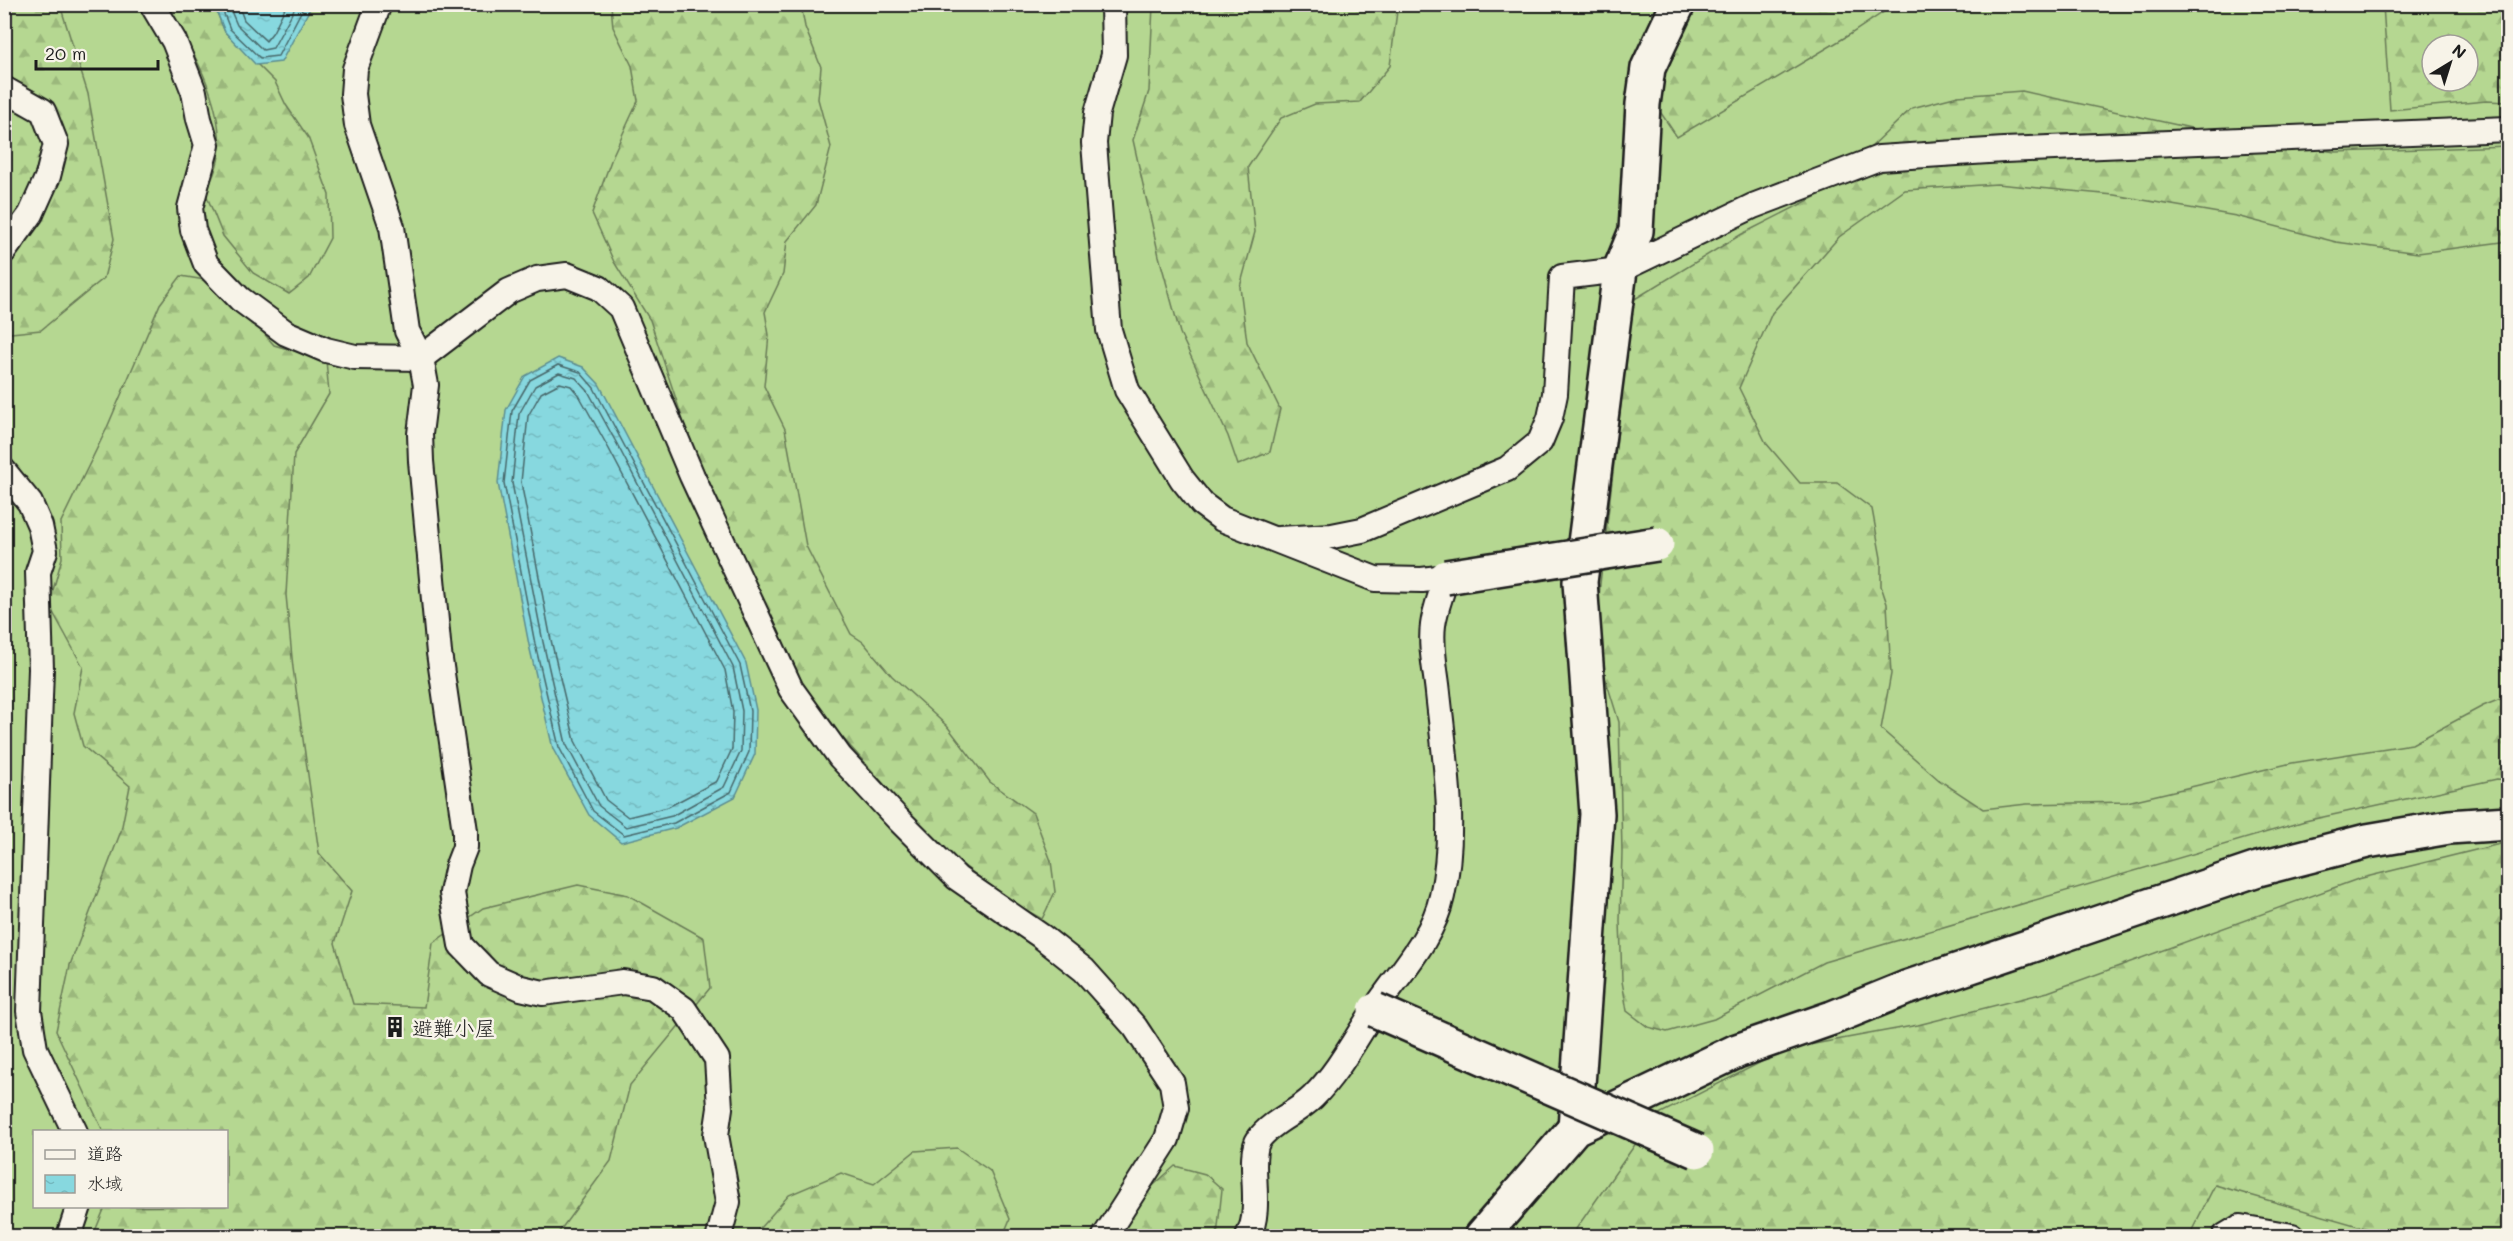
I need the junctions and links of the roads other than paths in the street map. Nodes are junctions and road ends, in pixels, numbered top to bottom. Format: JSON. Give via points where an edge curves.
{"nodes":[{"id":1,"x":152,"y":4,"type":"edge"},
{"id":2,"x":379,"y":4,"type":"edge"},
{"id":3,"x":1113,"y":4,"type":"edge"},
{"id":4,"x":1678,"y":4,"type":"edge"},
{"id":5,"x":4,"y":89,"type":"edge"},
{"id":6,"x":2508,"y":129,"type":"edge"},
{"id":7,"x":4,"y":251,"type":"edge"},
{"id":8,"x":1620,"y":270,"type":"junction"},
{"id":9,"x":421,"y":358,"type":"junction"},
{"id":10,"x":4,"y":471,"type":"edge"},
{"id":11,"x":1271,"y":540,"type":"junction"},
{"id":12,"x":1657,"y":544,"type":"dead end"},
{"id":13,"x":1446,"y":577,"type":"junction"},
{"id":14,"x":2508,"y":823,"type":"edge"},
{"id":15,"x":1375,"y":1010,"type":"junction"},
{"id":16,"x":1575,"y":1128,"type":"junction"},
{"id":17,"x":75,"y":1130,"type":"edge"},
{"id":18,"x":1697,"y":1151,"type":"dead end"},
{"id":19,"x":78,"y":1208,"type":"edge"},
{"id":20,"x":69,"y":1236,"type":"edge"},
{"id":21,"x":719,"y":1236,"type":"edge"},
{"id":22,"x":1105,"y":1236,"type":"edge"},
{"id":23,"x":1248,"y":1236,"type":"edge"},
{"id":24,"x":1482,"y":1236,"type":"edge"},
{"id":25,"x":2225,"y":1236,"type":"edge"},
{"id":26,"x":2292,"y":1236,"type":"edge"}],
"edges":[{"from":1,"to":9,"type":"lane","via":[[174,41],[194,92],[207,145],[190,208],[193,230],[206,264],[240,299],[286,333],[355,357]]},
{"from":2,"to":9,"type":"lane","via":[[355,69],[353,94],[357,125],[392,227],[407,331]]},
{"from":3,"to":11,"type":"lane","via":[[1114,55],[1097,113],[1094,143],[1109,330],[1127,390],[1182,479],[1202,504],[1222,519]]},
{"from":4,"to":8,"type":"street","via":[[1648,68],[1636,231]]},
{"from":5,"to":7,"type":"lane","via":[[43,111],[56,144],[48,176],[31,214]]},
{"from":6,"to":8,"type":"lane","via":[[1879,158],[1752,206]]},
{"from":8,"to":11,"type":"lane","via":[[1562,277],[1550,418],[1540,442],[1507,469],[1362,530]]},
{"from":8,"to":16,"type":"street","via":[[1580,582],[1597,814]]},
{"from":9,"to":21,"type":"lane","via":[[426,385],[420,434],[411,459],[439,653],[454,804],[465,847],[441,891],[461,945],[489,974],[543,993],[623,982],[653,987],[684,1009],[717,1059],[720,1108],[716,1135],[728,1202]]},
{"from":9,"to":22,"type":"lane","via":[[509,291],[537,279],[567,275],[598,288],[621,308],[692,476],[791,689],[840,757],[957,878],[1084,970],[1135,1027],[1172,1083],[1176,1108],[1167,1139]]},
{"from":10,"to":17,"type":"lane","via":[[30,503],[45,551],[38,572],[41,669],[29,1011],[35,1049]]},
{"from":11,"to":13,"type":"lane","via":[[1375,579]]},
{"from":12,"to":13,"type":"street","bridge":true},
{"from":13,"to":15,"type":"lane","via":[[1433,626],[1449,807],[1450,848],[1442,898],[1427,935]]},
{"from":14,"to":16,"type":"street","via":[[2449,827],[2367,841],[2258,869],[1906,988],[1737,1051]]},
{"from":15,"to":18,"type":"street","bridge":true},
{"from":15,"to":23,"type":"lane","via":[[1334,1074],[1311,1100],[1257,1141],[1257,1205]]},
{"from":16,"to":24,"type":"street"},
{"from":19,"to":20,"type":"lane"},
{"from":25,"to":26,"type":"lane","via":[[2240,1227]]}]}
